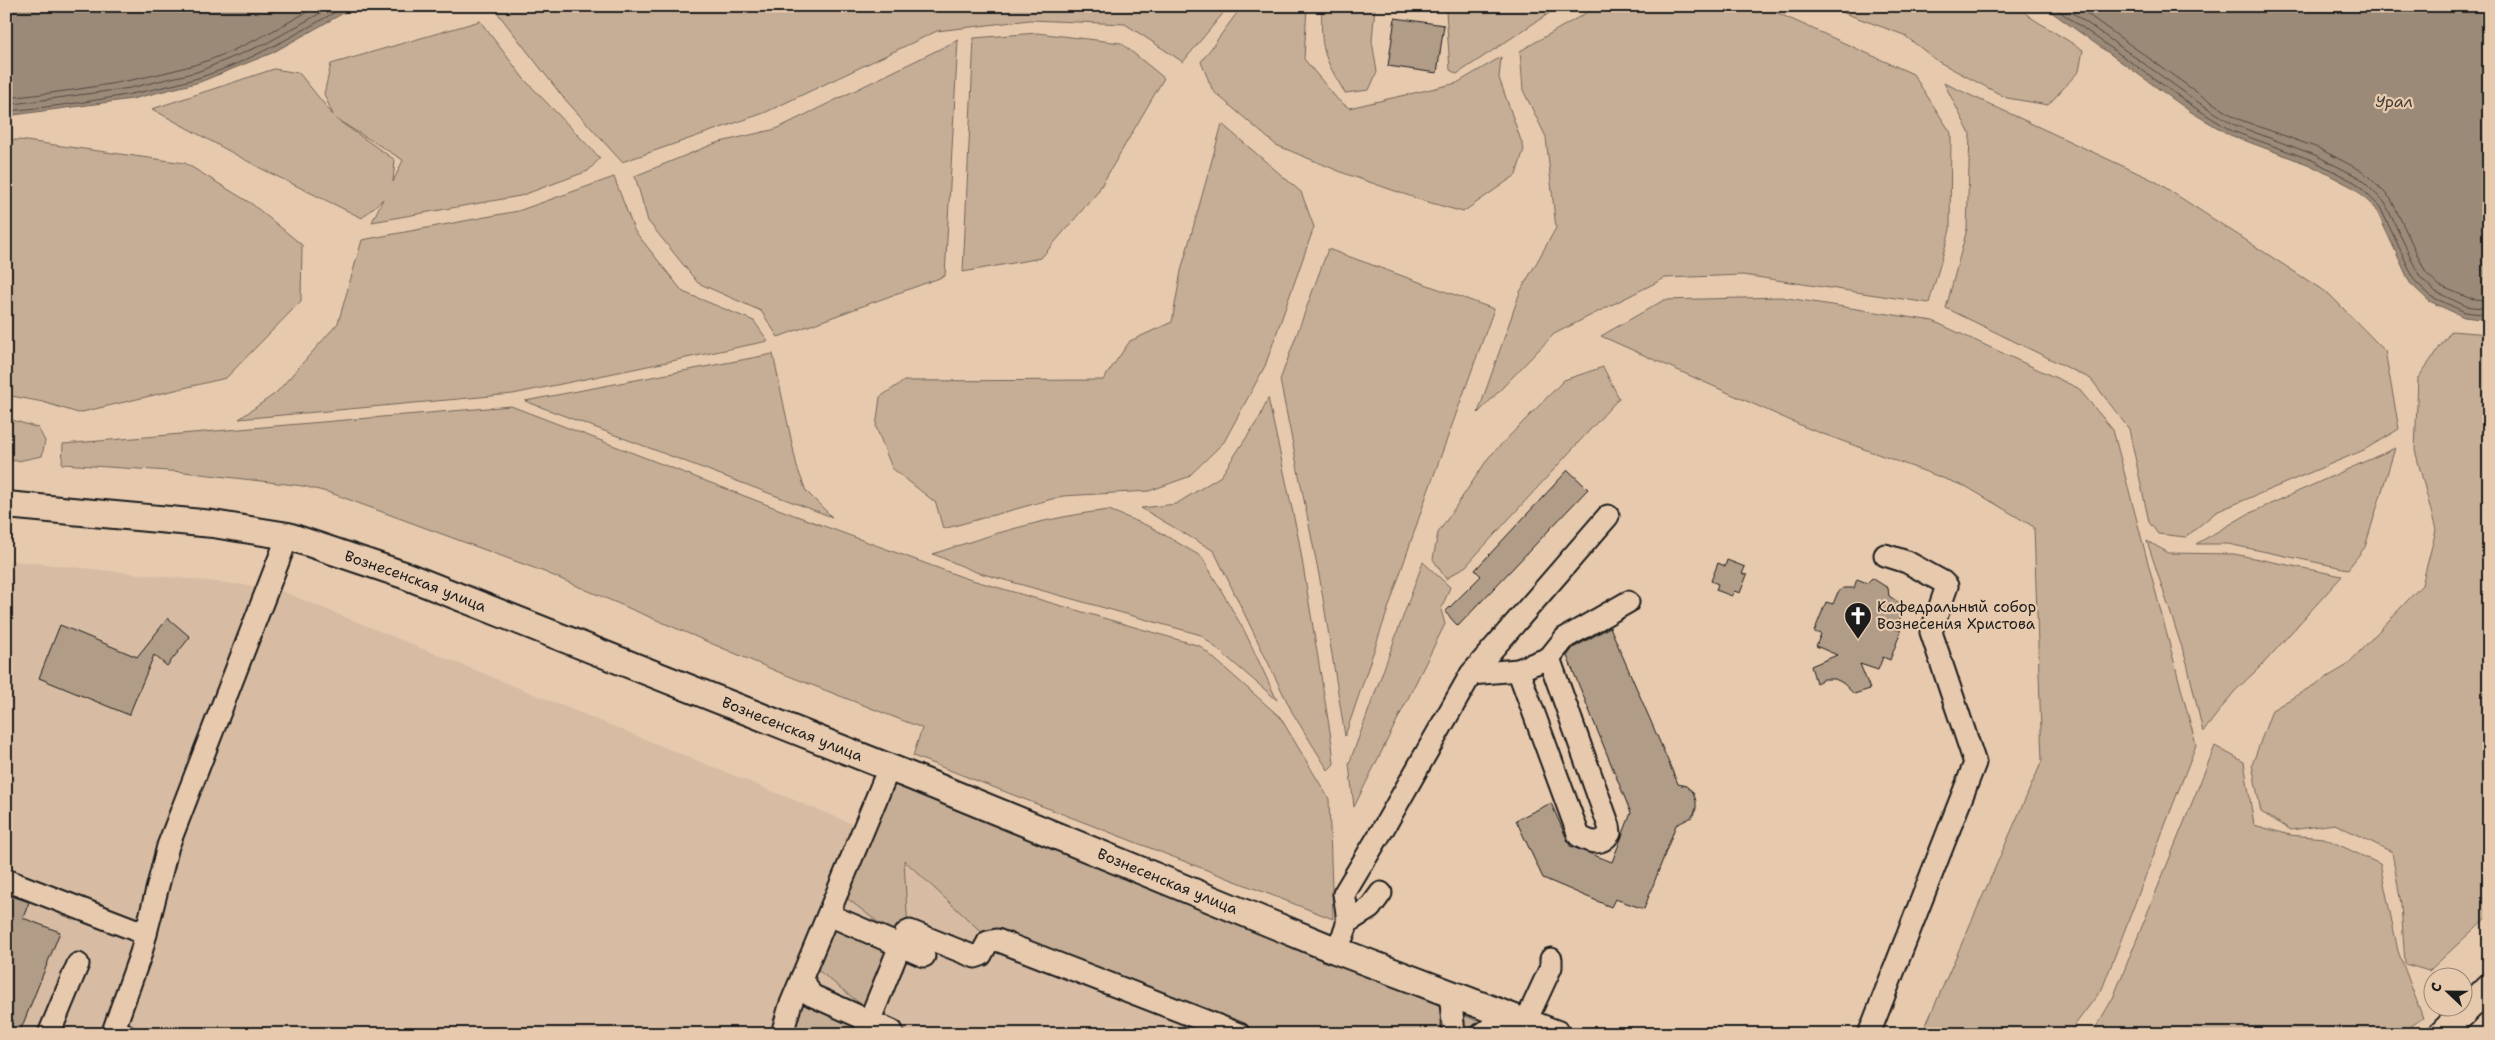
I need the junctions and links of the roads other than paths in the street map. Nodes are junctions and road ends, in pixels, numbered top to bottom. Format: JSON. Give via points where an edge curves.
{"nodes":[{"id":1,"x":6,"y":505,"type":"edge"},
{"id":2,"x":1608,"y":516,"type":"dead end"},
{"id":3,"x":288,"y":536,"type":"junction"},
{"id":4,"x":1885,"y":556,"type":"dead end"},
{"id":5,"x":1628,"y":602,"type":"dead end"},
{"id":6,"x":1549,"y":658,"type":"junction"},
{"id":7,"x":1518,"y":670,"type":"junction"},
{"id":8,"x":1471,"y":674,"type":"junction"},
{"id":9,"x":889,"y":768,"type":"junction"},
{"id":10,"x":6,"y":880,"type":"edge"},
{"id":11,"x":1381,"y":893,"type":"dead end"},
{"id":12,"x":829,"y":915,"type":"junction"},
{"id":13,"x":1349,"y":921,"type":"junction"},
{"id":14,"x":146,"y":934,"type":"junction"},
{"id":15,"x":900,"y":946,"type":"junction"},
{"id":16,"x":1335,"y":950,"type":"junction"},
{"id":17,"x":924,"y":956,"type":"dead end"},
{"id":18,"x":1551,"y":959,"type":"dead end"},
{"id":19,"x":78,"y":964,"type":"dead end"},
{"id":20,"x":802,"y":977,"type":"junction"},
{"id":21,"x":2489,"y":987,"type":"edge"},
{"id":22,"x":1450,"y":992,"type":"junction"},
{"id":23,"x":1518,"y":1018,"type":"junction"},
{"id":24,"x":867,"y":1027,"type":"edge"},
{"id":25,"x":892,"y":1031,"type":"dead end"},
{"id":26,"x":116,"y":1032,"type":"edge"},
{"id":27,"x":49,"y":1034,"type":"edge"},
{"id":28,"x":782,"y":1034,"type":"edge"},
{"id":29,"x":1239,"y":1034,"type":"edge"},
{"id":30,"x":1454,"y":1034,"type":"edge"},
{"id":31,"x":1482,"y":1034,"type":"edge"},
{"id":32,"x":1557,"y":1034,"type":"edge"},
{"id":33,"x":1869,"y":1034,"type":"edge"},
{"id":34,"x":2442,"y":1034,"type":"edge"}],
"edges":[{"from":1,"to":3,"type":"main road","name":"Вознесенская улица","via":[[213,524]]},
{"from":2,"to":8,"type":"lane"},
{"from":3,"to":9,"type":"main road","name":"Вознесенская улица","via":[[404,575]]},
{"from":3,"to":14,"type":"lane","via":[[168,846]]},
{"from":4,"to":33,"type":"lane","via":[[1907,562],[1947,586],[1931,632],[1975,763]]},
{"from":5,"to":6,"type":"lane","via":[[1565,638]]},
{"from":6,"to":7,"type":"lane"},
{"from":6,"to":7,"type":"lane","via":[[1609,826],[1610,833],[1606,839],[1590,843],[1579,836]]},
{"from":7,"to":8,"type":"lane"},
{"from":8,"to":13,"type":"lane","via":[[1344,894]]},
{"from":9,"to":12,"type":"lane"},
{"from":9,"to":16,"type":"main road","name":"Вознесенская улица"},
{"from":10,"to":14,"type":"lane"},
{"from":11,"to":13,"type":"lane","via":[[1370,908]]},
{"from":12,"to":15,"type":"lane"},
{"from":12,"to":20,"type":"lane"},
{"from":13,"to":16,"type":"lane"},
{"from":14,"to":26,"type":"lane"},
{"from":15,"to":17,"type":"lane"},
{"from":15,"to":24,"type":"lane"},
{"from":15,"to":29,"type":"lane","via":[[910,931],[975,957],[981,955],[988,942],[997,940]]},
{"from":16,"to":22,"type":"main road","name":"Вознесенская улица"},
{"from":18,"to":23,"type":"lane","via":[[1551,966]]},
{"from":19,"to":27,"type":"lane"},
{"from":20,"to":24,"type":"lane","via":[[811,995]]},
{"from":20,"to":28,"type":"lane"},
{"from":21,"to":34,"type":"main road"},
{"from":22,"to":23,"type":"main road","name":"Вознесенская улица"},
{"from":22,"to":30,"type":"lane"},
{"from":23,"to":31,"type":"lane"},
{"from":23,"to":32,"type":"main road","name":"Вознесенская улица"},
{"from":24,"to":25,"type":"lane"}]}
